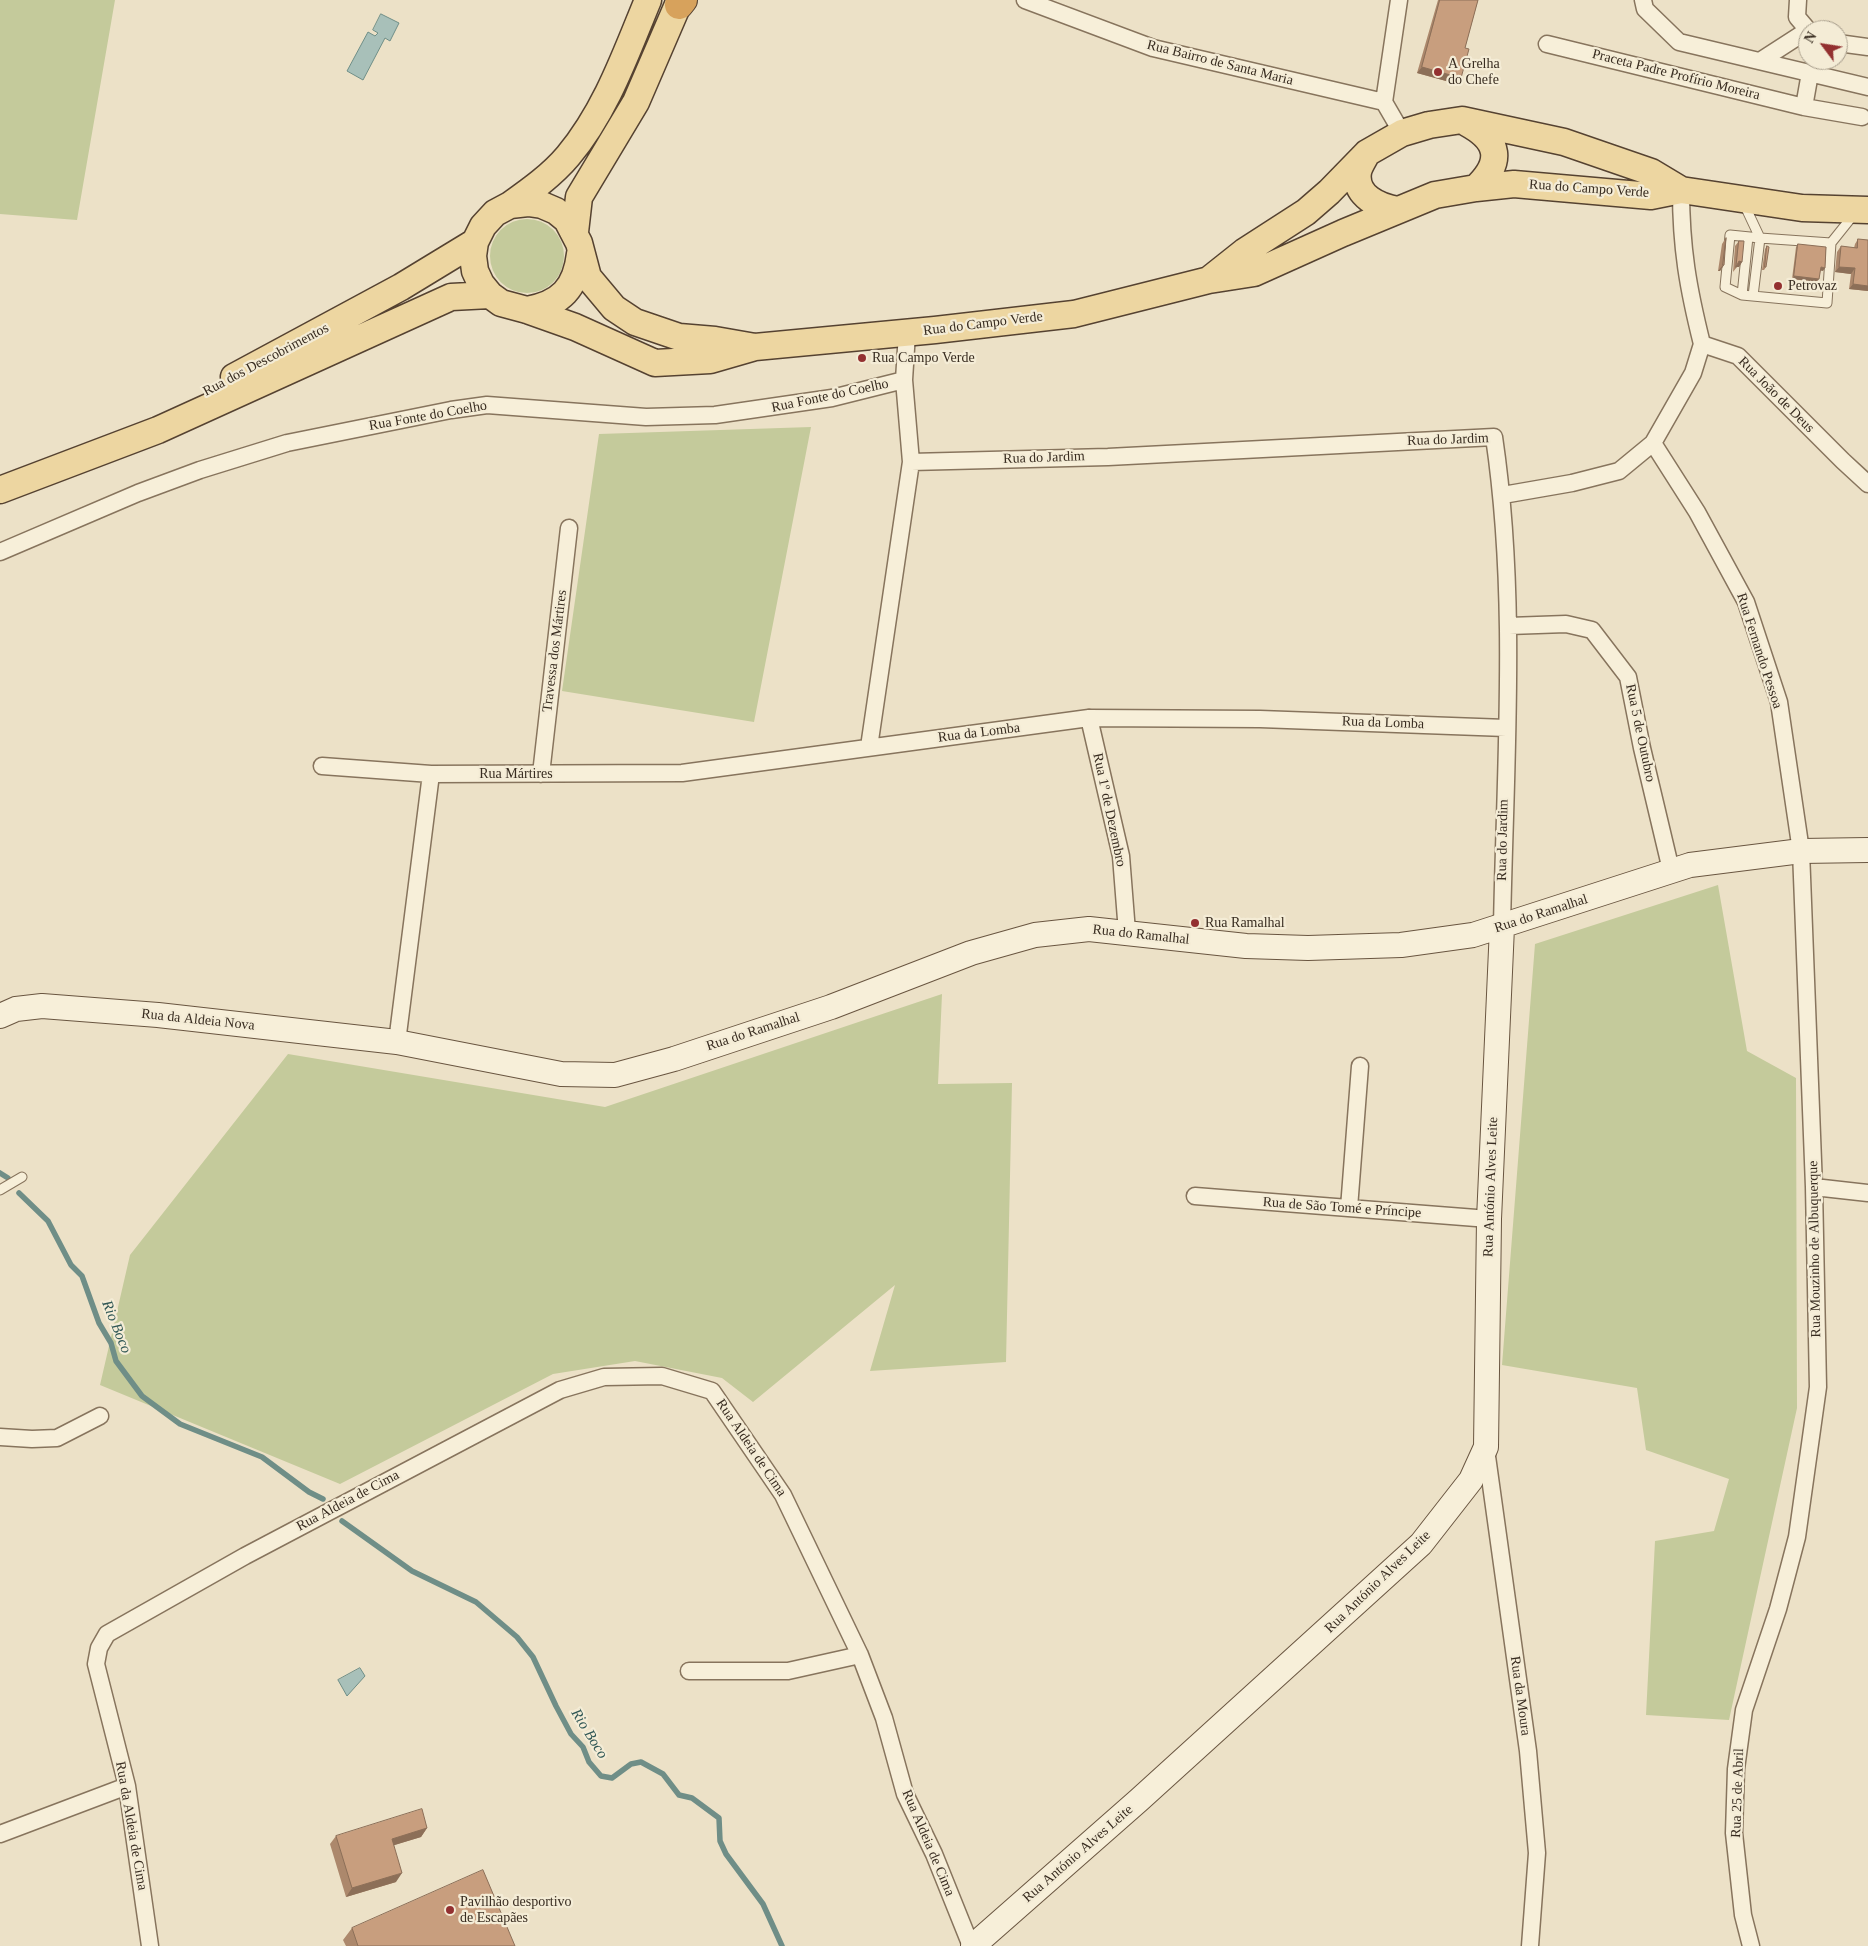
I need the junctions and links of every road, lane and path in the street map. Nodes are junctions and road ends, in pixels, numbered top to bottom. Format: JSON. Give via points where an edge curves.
{"nodes":[{"id":1,"x":648,"y":0,"type":"edge"},
{"id":2,"x":1025,"y":0,"type":"edge"},
{"id":3,"x":1400,"y":0,"type":"edge"},
{"id":4,"x":1642,"y":0,"type":"edge"},
{"id":5,"x":1798,"y":0,"type":"edge"},
{"id":6,"x":681,"y":2,"type":"edge"},
{"id":7,"x":1800,"y":20,"type":"edge"},
{"id":8,"x":1798,"y":36,"type":"edge"},
{"id":9,"x":1547,"y":44,"type":"dead end"},
{"id":10,"x":1848,"y":45,"type":"edge"},
{"id":11,"x":1868,"y":48,"type":"edge"},
{"id":12,"x":1760,"y":61,"type":"junction"},
{"id":13,"x":1810,"y":73,"type":"junction"},
{"id":14,"x":1868,"y":87,"type":"edge"},
{"id":15,"x":1384,"y":102,"type":"junction"},
{"id":16,"x":1804,"y":107,"type":"junction"},
{"id":17,"x":1862,"y":117,"type":"dead end"},
{"id":18,"x":1462,"y":120,"type":"junction"},
{"id":19,"x":1402,"y":133,"type":"junction"},
{"id":20,"x":1367,"y":153,"type":"junction"},
{"id":21,"x":1476,"y":188,"type":"junction"},
{"id":22,"x":1681,"y":190,"type":"junction"},
{"id":23,"x":1742,"y":200,"type":"junction"},
{"id":24,"x":510,"y":205,"type":"junction"},
{"id":25,"x":1398,"y":210,"type":"junction"},
{"id":26,"x":1863,"y":210,"type":"edge"},
{"id":27,"x":1748,"y":237,"type":"junction"},
{"id":28,"x":1760,"y":238,"type":"junction"},
{"id":29,"x":475,"y":242,"type":"junction"},
{"id":30,"x":577,"y":243,"type":"junction"},
{"id":31,"x":1831,"y":243,"type":"junction"},
{"id":32,"x":1209,"y":280,"type":"junction"},
{"id":33,"x":1742,"y":295,"type":"junction"},
{"id":34,"x":490,"y":296,"type":"junction"},
{"id":35,"x":1754,"y":296,"type":"junction"},
{"id":36,"x":527,"y":310,"type":"junction"},
{"id":37,"x":907,"y":333,"type":"junction"},
{"id":38,"x":1702,"y":344,"type":"junction"},
{"id":39,"x":755,"y":347,"type":"junction"},
{"id":40,"x":904,"y":380,"type":"junction"},
{"id":41,"x":1653,"y":443,"type":"junction"},
{"id":42,"x":912,"y":462,"type":"junction"},
{"id":43,"x":52,"y":469,"type":"junction"},
{"id":44,"x":1868,"y":484,"type":"edge"},
{"id":45,"x":0,"y":490,"type":"edge"},
{"id":46,"x":1503,"y":495,"type":"junction"},
{"id":47,"x":569,"y":528,"type":"dead end"},
{"id":48,"x":0,"y":552,"type":"edge"},
{"id":49,"x":1509,"y":626,"type":"junction"},
{"id":50,"x":1089,"y":718,"type":"junction"},
{"id":51,"x":1506,"y":728,"type":"junction"},
{"id":52,"x":869,"y":747,"type":"junction"},
{"id":53,"x":322,"y":766,"type":"dead end"},
{"id":54,"x":431,"y":774,"type":"junction"},
{"id":55,"x":541,"y":774,"type":"junction"},
{"id":56,"x":1800,"y":850,"type":"junction"},
{"id":57,"x":1868,"y":850,"type":"edge"},
{"id":58,"x":1672,"y":870,"type":"junction"},
{"id":59,"x":1502,"y":927,"type":"junction"},
{"id":60,"x":1127,"y":932,"type":"junction"},
{"id":61,"x":0,"y":1016,"type":"edge"},
{"id":62,"x":397,"y":1042,"type":"junction"},
{"id":63,"x":1360,"y":1066,"type":"dead end"},
{"id":64,"x":22,"y":1177,"type":"dead end"},
{"id":65,"x":1814,"y":1187,"type":"junction"},
{"id":66,"x":0,"y":1190,"type":"edge"},
{"id":67,"x":1868,"y":1194,"type":"edge"},
{"id":68,"x":1195,"y":1196,"type":"dead end"},
{"id":69,"x":1349,"y":1208,"type":"junction"},
{"id":70,"x":1489,"y":1219,"type":"junction"},
{"id":71,"x":100,"y":1416,"type":"dead end"},
{"id":72,"x":0,"y":1437,"type":"edge"},
{"id":73,"x":1486,"y":1446,"type":"junction"},
{"id":74,"x":1766,"y":1642,"type":"joint"},
{"id":75,"x":99,"y":1648,"type":"joint"},
{"id":76,"x":860,"y":1655,"type":"junction"},
{"id":77,"x":689,"y":1672,"type":"dead end"},
{"id":78,"x":127,"y":1786,"type":"junction"},
{"id":79,"x":0,"y":1834,"type":"edge"},
{"id":80,"x":150,"y":1946,"type":"edge"},
{"id":81,"x":972,"y":1946,"type":"edge"},
{"id":82,"x":1530,"y":1946,"type":"edge"},
{"id":83,"x":1751,"y":1946,"type":"edge"}],
"edges":[{"from":1,"to":24,"type":"main road","via":[[597,114],[548,177]]},
{"from":2,"to":15,"type":"street","name":"Rua Bairro de Santa Maria","via":[[1152,48]]},
{"from":3,"to":15,"type":"street"},
{"from":4,"to":12,"type":"street","via":[[1645,9],[1678,42]]},
{"from":5,"to":7,"type":"street"},
{"from":6,"to":30,"type":"main road","via":[[636,102],[579,197]]},
{"from":8,"to":12,"type":"street"},
{"from":9,"to":16,"type":"street","name":"Praceta Padre Profírio Moreira"},
{"from":10,"to":11,"type":"street"},
{"from":12,"to":13,"type":"street"},
{"from":13,"to":14,"type":"street"},
{"from":13,"to":16,"type":"street"},
{"from":15,"to":19,"type":"street"},
{"from":16,"to":17,"type":"street","name":"Praceta Padre Profírio Moreira"},
{"from":18,"to":19,"type":"main road","name":"Rua do Campo Verde","via":[[1429,124]]},
{"from":18,"to":21,"type":"main road","via":[[1480,130],[1491,142],[1495,155],[1494,166]]},
{"from":18,"to":22,"type":"main road","name":"Rua do Campo Verde","via":[[1564,142],[1651,172]]},
{"from":19,"to":20,"type":"main road","name":"Rua do Campo Verde"},
{"from":20,"to":25,"type":"main road","via":[[1358,172],[1359,185],[1370,201]]},
{"from":20,"to":32,"type":"main road","name":"Rua do Campo Verde","via":[[1306,212],[1244,252]]},
{"from":21,"to":22,"type":"main road","name":"Rua do Campo Verde","via":[[1514,184],[1651,196]]},
{"from":21,"to":25,"type":"main road","name":"Rua do Campo Verde","via":[[1435,195]]},
{"from":22,"to":23,"type":"main road"},
{"from":22,"to":38,"type":"street","via":[[1681,236],[1688,287]]},
{"from":23,"to":26,"type":"main road","via":[[1802,208]]},
{"from":23,"to":28,"type":"lane"},
{"from":24,"to":29,"type":"main road","via":[[495,213]]},
{"from":24,"to":30,"type":"main road","name":"Rua do Campo Verde","via":[[528,203],[556,211],[567,220]]},
{"from":25,"to":32,"type":"main road","name":"Rua do Campo Verde","via":[[1254,273]]},
{"from":26,"to":31,"type":"lane"},
{"from":27,"to":28,"type":"lane"},
{"from":27,"to":33,"type":"lane"},
{"from":27,"to":33,"type":"lane","via":[[1730,235],[1725,287]]},
{"from":28,"to":31,"type":"lane"},
{"from":28,"to":35,"type":"lane"},
{"from":29,"to":34,"type":"main road","via":[[475,271]]},
{"from":29,"to":43,"type":"main road","name":"Rua dos Descobrimentos","via":[[401,287],[192,400]]},
{"from":30,"to":36,"type":"main road","via":[[578,271],[565,292],[544,307]]},
{"from":30,"to":39,"type":"main road","name":"Rua do Campo Verde","via":[[588,277],[614,308],[635,322],[679,337]]},
{"from":31,"to":35,"type":"lane","via":[[1827,303]]},
{"from":32,"to":37,"type":"main road","name":"Rua do Campo Verde","via":[[1074,314]]},
{"from":33,"to":35,"type":"lane"},
{"from":34,"to":36,"type":"main road","name":"Rua do Campo Verde","via":[[514,308]]},
{"from":34,"to":43,"type":"main road","name":"Rua dos Descobrimentos","via":[[451,297],[158,430]]},
{"from":36,"to":39,"type":"main road","name":"Rua do Campo Verde","via":[[655,363],[710,360]]},
{"from":37,"to":39,"type":"main road","name":"Rua do Campo Verde"},
{"from":37,"to":40,"type":"street"},
{"from":38,"to":41,"type":"street","via":[[1693,373]]},
{"from":38,"to":44,"type":"street","name":"Rua João de Deus","via":[[1738,356]]},
{"from":40,"to":42,"type":"street"},
{"from":40,"to":48,"type":"street","name":"Rua Fonte do Coelho","via":[[815,401],[715,415],[646,416],[487,405],[451,410],[287,443],[200,470]]},
{"from":41,"to":46,"type":"street","via":[[1619,471]]},
{"from":41,"to":56,"type":"street","name":"Rua Fernando Pessoa","via":[[1697,512],[1746,602],[1779,702]]},
{"from":42,"to":46,"type":"street","name":"Rua do Jardim","via":[[1494,437]]},
{"from":42,"to":52,"type":"street"},
{"from":43,"to":45,"type":"main road","name":"Rua dos Descobrimentos"},
{"from":46,"to":49,"type":"street","name":"Rua do Jardim"},
{"from":47,"to":55,"type":"street","name":"Travessa dos Mártires"},
{"from":49,"to":51,"type":"street","name":"Rua do Jardim"},
{"from":49,"to":58,"type":"street","name":"Rua 5 de Outubro","via":[[1566,624],[1592,630],[1628,677]]},
{"from":50,"to":51,"type":"street","name":"Rua da Lomba","via":[[1260,719]]},
{"from":50,"to":52,"type":"street","name":"Rua da Lomba"},
{"from":50,"to":60,"type":"street","name":"Rua 1º de Dezembro","via":[[1121,856]]},
{"from":51,"to":59,"type":"street","name":"Rua do Jardim"},
{"from":52,"to":55,"type":"street","name":"Rua Mártires","via":[[682,773]]},
{"from":53,"to":54,"type":"street","name":"Rua Mártires"},
{"from":54,"to":55,"type":"street","name":"Rua Mártires"},
{"from":54,"to":62,"type":"street"},
{"from":56,"to":57,"type":"street","name":"Rua do Ramalhal"},
{"from":56,"to":58,"type":"street","name":"Rua do Ramalhal","via":[[1717,860]]},
{"from":56,"to":65,"type":"street","name":"Rua Mouzinho de Albuquerque"},
{"from":58,"to":59,"type":"street","name":"Rua do Ramalhal"},
{"from":59,"to":60,"type":"street","name":"Rua do Ramalhal","via":[[1473,935],[1369,948],[1246,946]]},
{"from":59,"to":70,"type":"street","name":"Rua António Alves Leite"},
{"from":60,"to":62,"type":"street","name":"Rua do Ramalhal","via":[[1089,929],[1002,942],[831,1007],[615,1075],[561,1074]]},
{"from":61,"to":62,"type":"street","name":"Rua da Aldeia Nova","via":[[16,1009],[68,1007]]},
{"from":63,"to":69,"type":"street"},
{"from":64,"to":66,"type":"lane"},
{"from":65,"to":67,"type":"street"},
{"from":65,"to":74,"type":"street","name":"Rua Mouzinho de Albuquerque","via":[[1818,1387],[1797,1537]]},
{"from":68,"to":69,"type":"street","name":"Rua de São Tomé e Príncipe"},
{"from":69,"to":70,"type":"street","name":"Rua de São Tomé e Príncipe"},
{"from":70,"to":73,"type":"street","name":"Rua António Alves Leite"},
{"from":71,"to":72,"type":"street","via":[[57,1438]]},
{"from":73,"to":81,"type":"street","name":"Rua António Alves Leite","via":[[1471,1480],[1421,1544],[1139,1800]]},
{"from":73,"to":82,"type":"street","name":"Rua da Moura","via":[[1528,1751],[1536,1844]]},
{"from":74,"to":83,"type":"street","name":"Rua 25 de Abril","via":[[1744,1710],[1736,1769],[1734,1833]]},
{"from":75,"to":76,"type":"street","name":"Rua Aldeia de Cima","via":[[107,1634],[245,1556],[560,1390],[604,1377],[662,1376],[712,1391],[783,1495]]},
{"from":75,"to":78,"type":"street","name":"Rua da Aldeia de Cima","via":[[96,1664]]},
{"from":76,"to":77,"type":"street","via":[[788,1671]]},
{"from":76,"to":81,"type":"street","name":"Rua Aldeia de Cima","via":[[884,1718],[905,1794]]},
{"from":78,"to":79,"type":"street"},
{"from":78,"to":80,"type":"street","name":"Rua da Aldeia de Cima"}]}
